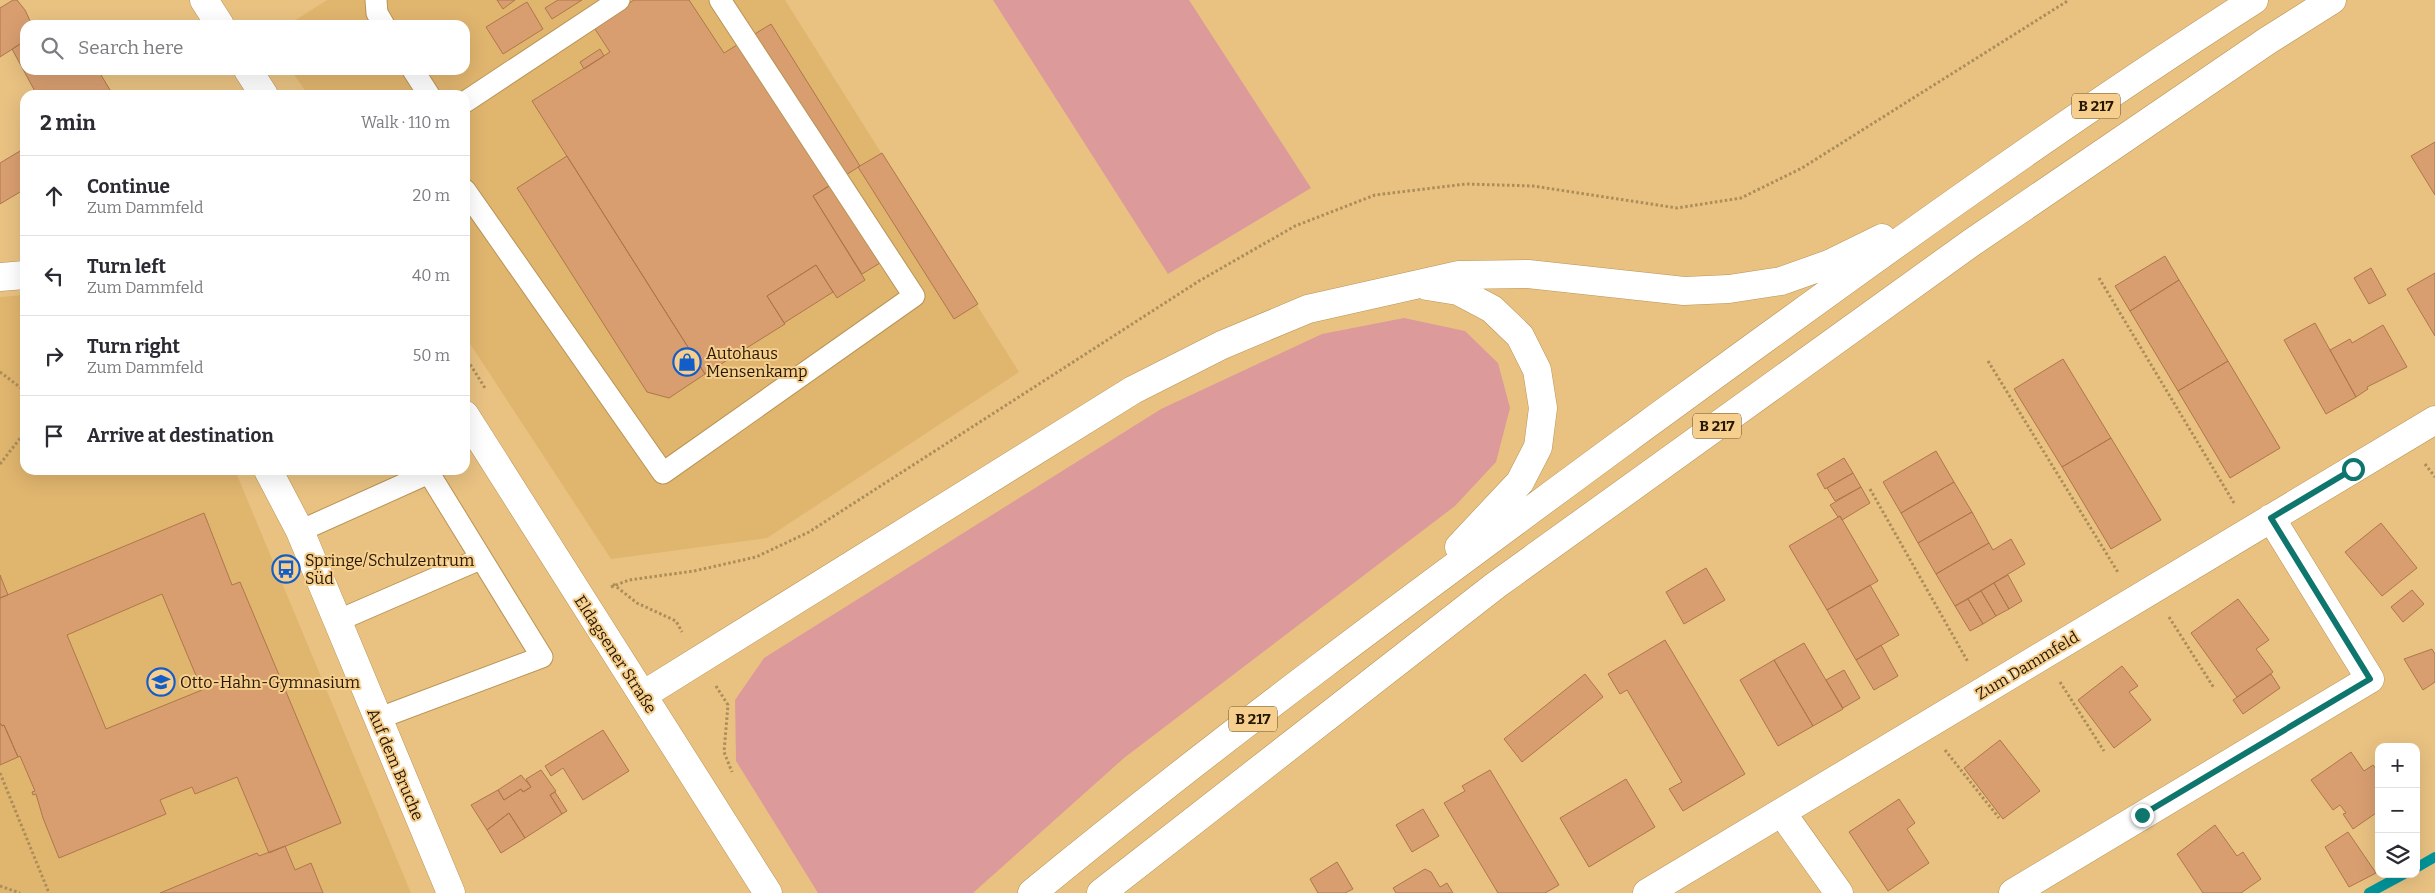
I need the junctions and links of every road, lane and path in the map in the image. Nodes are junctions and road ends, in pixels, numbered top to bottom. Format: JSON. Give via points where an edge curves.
{"nodes":[{"id":1,"x":204,"y":0,"type":"edge"},
{"id":2,"x":376,"y":0,"type":"edge"},
{"id":3,"x":619,"y":0,"type":"edge"},
{"id":4,"x":720,"y":0,"type":"edge"},
{"id":5,"x":2254,"y":0,"type":"edge"},
{"id":6,"x":2332,"y":0,"type":"edge"},
{"id":7,"x":217,"y":20,"type":"edge"},
{"id":8,"x":381,"y":20,"type":"edge"},
{"id":9,"x":251,"y":75,"type":"edge"},
{"id":10,"x":416,"y":75,"type":"edge"},
{"id":11,"x":261,"y":90,"type":"edge"},
{"id":12,"x":426,"y":90,"type":"edge"},
{"id":13,"x":470,"y":99,"type":"edge"},
{"id":14,"x":470,"y":197,"type":"edge"},
{"id":15,"x":1946,"y":206,"type":"junction"},
{"id":16,"x":20,"y":276,"type":"edge"},
{"id":17,"x":0,"y":277,"type":"edge"},
{"id":18,"x":2099,"y":278,"type":"dead end"},
{"id":19,"x":1381,"y":291,"type":"junction"},
{"id":20,"x":1988,"y":361,"type":"dead end"},
{"id":21,"x":470,"y":364,"type":"edge"},
{"id":22,"x":0,"y":372,"type":"edge"},
{"id":23,"x":20,"y":387,"type":"edge"},
{"id":24,"x":486,"y":389,"type":"dead end"},
{"id":25,"x":2435,"y":420,"type":"edge"},
{"id":26,"x":470,"y":423,"type":"edge"},
{"id":27,"x":20,"y":438,"type":"edge"},
{"id":28,"x":0,"y":464,"type":"edge"},
{"id":29,"x":271,"y":475,"type":"edge"},
{"id":30,"x":419,"y":475,"type":"edge"},
{"id":31,"x":430,"y":475,"type":"edge"},
{"id":32,"x":1870,"y":489,"type":"dead end"},
{"id":33,"x":2237,"y":508,"type":"dead end"},
{"id":34,"x":2271,"y":518,"type":"junction"},
{"id":35,"x":300,"y":531,"type":"junction"},
{"id":36,"x":480,"y":558,"type":"junction"},
{"id":37,"x":2120,"y":576,"type":"dead end"},
{"id":38,"x":608,"y":578,"type":"dead end"},
{"id":39,"x":1413,"y":596,"type":"junction"},
{"id":40,"x":2168,"y":615,"type":"dead end"},
{"id":41,"x":337,"y":621,"type":"junction"},
{"id":42,"x":699,"y":660,"type":"junction"},
{"id":43,"x":1970,"y":666,"type":"dead end"},
{"id":44,"x":2058,"y":680,"type":"dead end"},
{"id":45,"x":2214,"y":688,"type":"dead end"},
{"id":46,"x":643,"y":695,"type":"junction"},
{"id":47,"x":377,"y":718,"type":"junction"},
{"id":48,"x":1944,"y":748,"type":"dead end"},
{"id":49,"x":2104,"y":751,"type":"dead end"},
{"id":50,"x":0,"y":774,"type":"edge"},
{"id":51,"x":734,"y":776,"type":"dead end"},
{"id":52,"x":1782,"y":812,"type":"junction"},
{"id":53,"x":1998,"y":818,"type":"dead end"},
{"id":54,"x":0,"y":886,"type":"edge"},
{"id":55,"x":20,"y":893,"type":"edge"},
{"id":56,"x":48,"y":893,"type":"edge"},
{"id":57,"x":451,"y":893,"type":"edge"},
{"id":58,"x":768,"y":893,"type":"edge"},
{"id":59,"x":1032,"y":893,"type":"edge"},
{"id":60,"x":1101,"y":893,"type":"edge"},
{"id":61,"x":1647,"y":893,"type":"edge"},
{"id":62,"x":1839,"y":893,"type":"edge"},
{"id":63,"x":2013,"y":893,"type":"edge"}],
"edges":[{"from":1,"to":7,"type":"main road"},
{"from":2,"to":8,"type":"lane"},
{"from":3,"to":13,"type":"lane"},
{"from":4,"to":14,"type":"lane","via":[[914,296],[663,473]]},
{"from":5,"to":15,"type":"main road","number":"B 217"},
{"from":6,"to":60,"type":"main road","number":"B 217","via":[[1971,244],[1496,585]]},
{"from":9,"to":11,"type":"main road"},
{"from":10,"to":12,"type":"lane"},
{"from":15,"to":19,"type":"main road","via":[[1829,264],[1781,281],[1729,289],[1684,291],[1518,274],[1459,275]]},
{"from":15,"to":39,"type":"main road","number":"B 217"},
{"from":16,"to":17,"type":"main road"},
{"from":18,"to":33,"type":"path"},
{"from":19,"to":39,"type":"main road","via":[[1420,285],[1458,291],[1492,309],[1520,336],[1537,370],[1543,408],[1538,446],[1520,482]]},
{"from":19,"to":42,"type":"main road","via":[[1308,309],[1222,345],[1132,390]]},
{"from":20,"to":37,"type":"path"},
{"from":21,"to":24,"type":"path"},
{"from":22,"to":23,"type":"path"},
{"from":25,"to":34,"type":"main road","name":"Zum Dammfeld"},
{"from":26,"to":46,"type":"main road","name":"Eldagsener Straße"},
{"from":27,"to":28,"type":"path"},
{"from":29,"to":35,"type":"main road","name":"Auf dem Bruche"},
{"from":30,"to":35,"type":"lane"},
{"from":31,"to":36,"type":"lane"},
{"from":32,"to":43,"type":"path"},
{"from":34,"to":52,"type":"main road","name":"Zum Dammfeld"},
{"from":34,"to":63,"type":"main road","via":[[2370,679]]},
{"from":35,"to":41,"type":"main road","name":"Auf dem Bruche"},
{"from":36,"to":41,"type":"lane"},
{"from":36,"to":47,"type":"lane","via":[[542,657]]},
{"from":38,"to":42,"type":"path","via":[[637,603],[676,621]]},
{"from":39,"to":59,"type":"main road","number":"B 217"},
{"from":40,"to":45,"type":"path"},
{"from":41,"to":47,"type":"main road","name":"Auf dem Bruche"},
{"from":42,"to":46,"type":"main road"},
{"from":42,"to":51,"type":"path","via":[[728,705],[724,752]]},
{"from":44,"to":49,"type":"path"},
{"from":46,"to":58,"type":"main road","name":"Eldagsener Straße"},
{"from":47,"to":57,"type":"main road","name":"Auf dem Bruche"},
{"from":48,"to":53,"type":"path"},
{"from":50,"to":56,"type":"path"},
{"from":52,"to":61,"type":"main road","name":"Zum Dammfeld"},
{"from":52,"to":62,"type":"main road"},
{"from":54,"to":55,"type":"path"}]}
